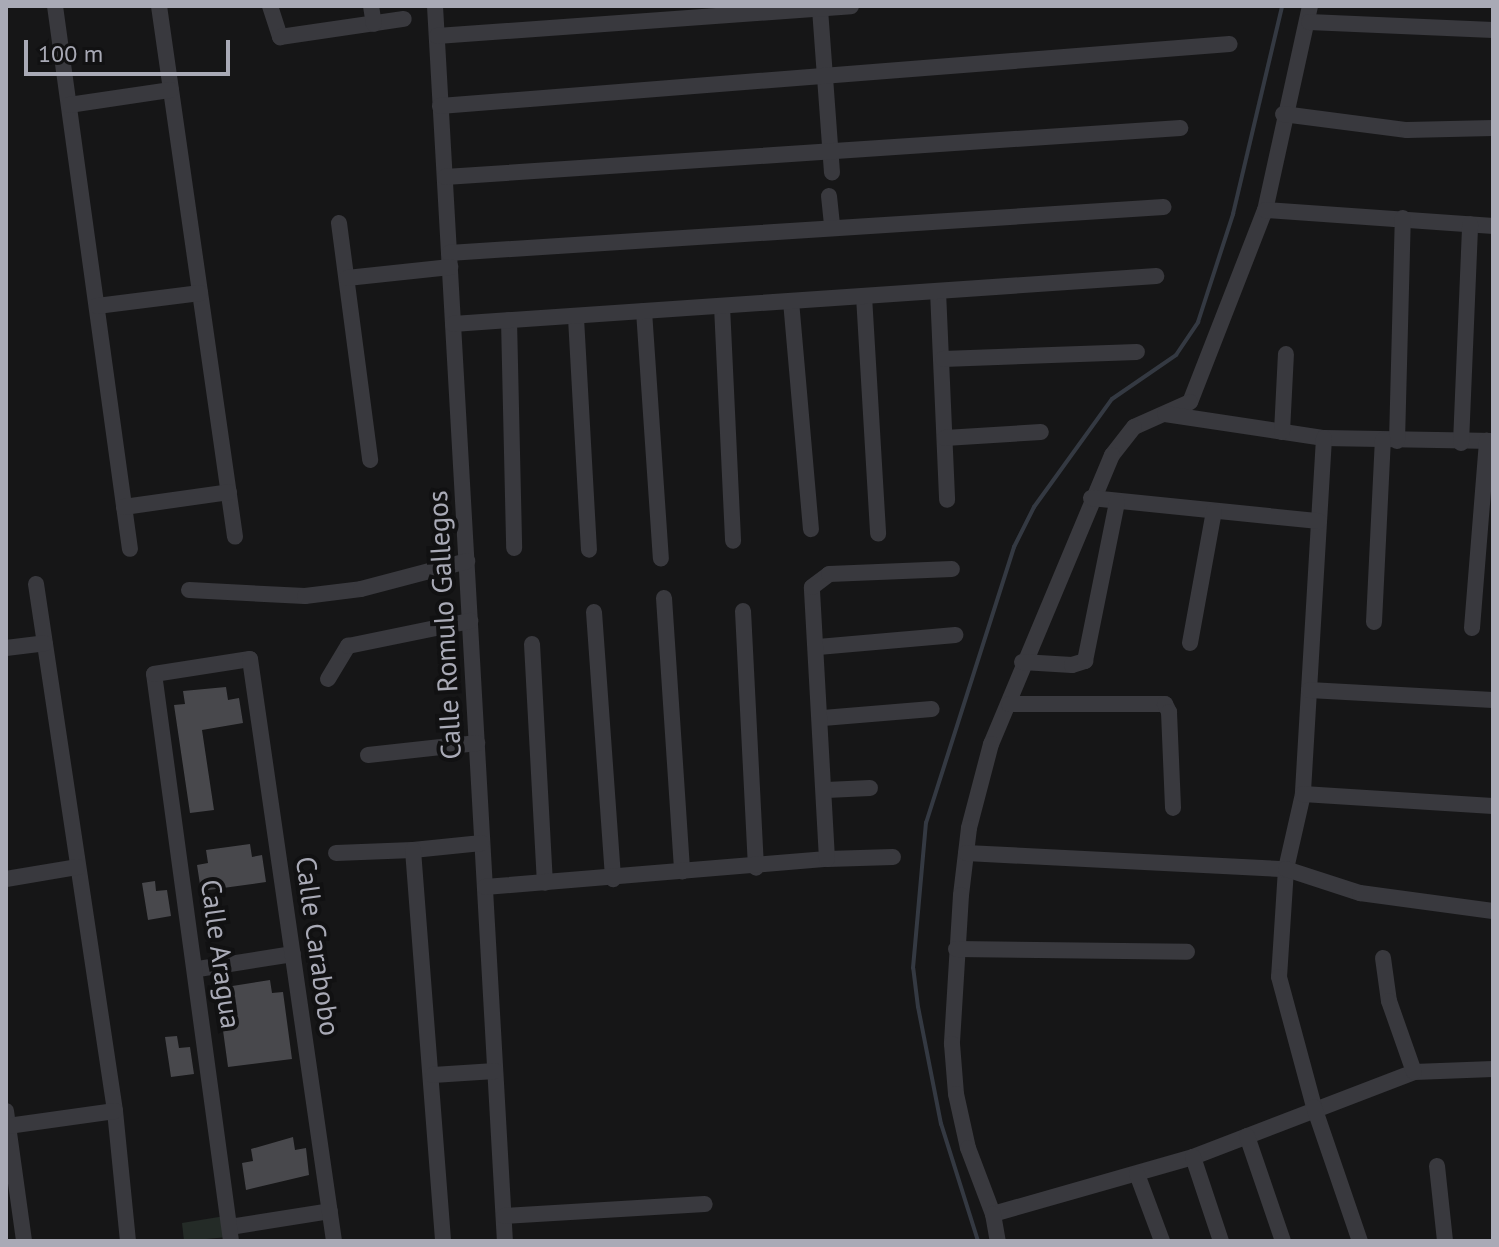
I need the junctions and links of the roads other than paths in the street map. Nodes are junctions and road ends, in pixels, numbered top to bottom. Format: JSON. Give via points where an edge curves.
{"nodes":[{"id":1,"x":55,"y":6,"type":"edge"},
{"id":2,"x":159,"y":6,"type":"edge"},
{"id":3,"x":270,"y":6,"type":"edge"},
{"id":4,"x":371,"y":6,"type":"edge"},
{"id":5,"x":435,"y":6,"type":"edge"},
{"id":6,"x":851,"y":6,"type":"edge"},
{"id":7,"x":820,"y":9,"type":"junction"},
{"id":8,"x":1309,"y":14,"type":"edge"},
{"id":9,"x":404,"y":19,"type":"dead end"},
{"id":10,"x":374,"y":24,"type":"junction"},
{"id":11,"x":1493,"y":30,"type":"edge"},
{"id":12,"x":437,"y":36,"type":"junction"},
{"id":13,"x":1230,"y":44,"type":"dead end"},
{"id":14,"x":824,"y":76,"type":"junction"},
{"id":15,"x":171,"y":90,"type":"junction"},
{"id":16,"x":69,"y":105,"type":"junction"},
{"id":17,"x":440,"y":106,"type":"junction"},
{"id":18,"x":1283,"y":114,"type":"junction"},
{"id":19,"x":1180,"y":128,"type":"dead end"},
{"id":20,"x":1493,"y":128,"type":"edge"},
{"id":21,"x":828,"y":148,"type":"junction"},
{"id":22,"x":832,"y":173,"type":"dead end"},
{"id":23,"x":445,"y":177,"type":"junction"},
{"id":24,"x":829,"y":196,"type":"dead end"},
{"id":25,"x":1164,"y":207,"type":"dead end"},
{"id":26,"x":1265,"y":210,"type":"junction"},
{"id":27,"x":1403,"y":218,"type":"junction"},
{"id":28,"x":339,"y":223,"type":"dead end"},
{"id":29,"x":1470,"y":224,"type":"junction"},
{"id":30,"x":1493,"y":226,"type":"edge"},
{"id":31,"x":832,"y":227,"type":"junction"},
{"id":32,"x":449,"y":260,"type":"junction"},
{"id":33,"x":1156,"y":276,"type":"dead end"},
{"id":34,"x":347,"y":278,"type":"junction"},
{"id":35,"x":938,"y":291,"type":"junction"},
{"id":36,"x":200,"y":293,"type":"junction"},
{"id":37,"x":864,"y":296,"type":"junction"},
{"id":38,"x":791,"y":301,"type":"junction"},
{"id":39,"x":97,"y":306,"type":"junction"},
{"id":40,"x":722,"y":306,"type":"junction"},
{"id":41,"x":644,"y":311,"type":"junction"},
{"id":42,"x":576,"y":318,"type":"junction"},
{"id":43,"x":509,"y":320,"type":"junction"},
{"id":44,"x":453,"y":324,"type":"junction"},
{"id":45,"x":1137,"y":352,"type":"dead end"},
{"id":46,"x":1286,"y":354,"type":"dead end"},
{"id":47,"x":943,"y":359,"type":"junction"},
{"id":48,"x":1160,"y":414,"type":"junction"},
{"id":49,"x":1041,"y":432,"type":"dead end"},
{"id":50,"x":1282,"y":432,"type":"junction"},
{"id":51,"x":945,"y":438,"type":"junction"},
{"id":52,"x":1324,"y":438,"type":"junction"},
{"id":53,"x":1390,"y":440,"type":"junction"},
{"id":54,"x":1490,"y":441,"type":"edge"},
{"id":55,"x":1461,"y":443,"type":"junction"},
{"id":56,"x":370,"y":460,"type":"dead end"},
{"id":57,"x":229,"y":492,"type":"junction"},
{"id":58,"x":1091,"y":498,"type":"junction"},
{"id":59,"x":947,"y":500,"type":"dead end"},
{"id":60,"x":1117,"y":502,"type":"junction"},
{"id":61,"x":124,"y":507,"type":"junction"},
{"id":62,"x":1214,"y":511,"type":"junction"},
{"id":63,"x":1319,"y":521,"type":"junction"},
{"id":64,"x":811,"y":529,"type":"dead end"},
{"id":65,"x":878,"y":534,"type":"dead end"},
{"id":66,"x":235,"y":537,"type":"dead end"},
{"id":67,"x":733,"y":541,"type":"dead end"},
{"id":68,"x":514,"y":548,"type":"dead end"},
{"id":69,"x":130,"y":549,"type":"dead end"},
{"id":70,"x":589,"y":550,"type":"dead end"},
{"id":71,"x":661,"y":558,"type":"dead end"},
{"id":72,"x":467,"y":561,"type":"junction"},
{"id":73,"x":952,"y":569,"type":"dead end"},
{"id":74,"x":36,"y":584,"type":"dead end"},
{"id":75,"x":189,"y":590,"type":"dead end"},
{"id":76,"x":664,"y":598,"type":"dead end"},
{"id":77,"x":743,"y":611,"type":"dead end"},
{"id":78,"x":594,"y":612,"type":"dead end"},
{"id":79,"x":470,"y":621,"type":"junction"},
{"id":80,"x":1374,"y":622,"type":"dead end"},
{"id":81,"x":1472,"y":628,"type":"dead end"},
{"id":82,"x":955,"y":635,"type":"dead end"},
{"id":83,"x":45,"y":643,"type":"junction"},
{"id":84,"x":1190,"y":643,"type":"dead end"},
{"id":85,"x":532,"y":644,"type":"dead end"},
{"id":86,"x":818,"y":647,"type":"junction"},
{"id":87,"x":6,"y":648,"type":"edge"},
{"id":88,"x":1022,"y":662,"type":"junction"},
{"id":89,"x":154,"y":674,"type":"joint"},
{"id":90,"x":328,"y":679,"type":"dead end"},
{"id":91,"x":1309,"y":690,"type":"junction"},
{"id":92,"x":1493,"y":700,"type":"edge"},
{"id":93,"x":1009,"y":704,"type":"junction"},
{"id":94,"x":932,"y":709,"type":"dead end"},
{"id":95,"x":823,"y":718,"type":"junction"},
{"id":96,"x":477,"y":743,"type":"junction"},
{"id":97,"x":368,"y":755,"type":"dead end"},
{"id":98,"x":870,"y":788,"type":"dead end"},
{"id":99,"x":826,"y":790,"type":"junction"},
{"id":100,"x":1303,"y":794,"type":"junction"},
{"id":101,"x":1493,"y":806,"type":"edge"},
{"id":102,"x":1173,"y":808,"type":"dead end"},
{"id":103,"x":482,"y":843,"type":"junction"},
{"id":104,"x":413,"y":850,"type":"junction"},
{"id":105,"x":336,"y":853,"type":"dead end"},
{"id":106,"x":966,"y":853,"type":"junction"},
{"id":107,"x":893,"y":857,"type":"dead end"},
{"id":108,"x":827,"y":859,"type":"junction"},
{"id":109,"x":78,"y":867,"type":"junction"},
{"id":110,"x":756,"y":868,"type":"junction"},
{"id":111,"x":1286,"y":869,"type":"junction"},
{"id":112,"x":682,"y":871,"type":"junction"},
{"id":113,"x":6,"y":879,"type":"edge"},
{"id":114,"x":613,"y":879,"type":"junction"},
{"id":115,"x":545,"y":883,"type":"junction"},
{"id":116,"x":485,"y":887,"type":"junction"},
{"id":117,"x":1493,"y":911,"type":"edge"},
{"id":118,"x":956,"y":949,"type":"junction"},
{"id":119,"x":1187,"y":952,"type":"dead end"},
{"id":120,"x":293,"y":954,"type":"junction"},
{"id":121,"x":1383,"y":958,"type":"dead end"},
{"id":122,"x":198,"y":969,"type":"junction"},
{"id":123,"x":1493,"y":1069,"type":"edge"},
{"id":124,"x":495,"y":1071,"type":"junction"},
{"id":125,"x":1414,"y":1072,"type":"junction"},
{"id":126,"x":433,"y":1075,"type":"junction"},
{"id":127,"x":1314,"y":1107,"type":"junction"},
{"id":128,"x":115,"y":1111,"type":"junction"},
{"id":129,"x":7,"y":1119,"type":"edge"},
{"id":130,"x":1247,"y":1136,"type":"junction"},
{"id":131,"x":1193,"y":1157,"type":"junction"},
{"id":132,"x":1437,"y":1166,"type":"dead end"},
{"id":133,"x":1137,"y":1174,"type":"junction"},
{"id":134,"x":705,"y":1204,"type":"dead end"},
{"id":135,"x":330,"y":1211,"type":"junction"},
{"id":136,"x":993,"y":1214,"type":"junction"},
{"id":137,"x":504,"y":1216,"type":"junction"},
{"id":138,"x":231,"y":1234,"type":"edge"},
{"id":139,"x":24,"y":1241,"type":"edge"},
{"id":140,"x":128,"y":1241,"type":"edge"},
{"id":141,"x":334,"y":1241,"type":"edge"},
{"id":142,"x":443,"y":1241,"type":"edge"},
{"id":143,"x":505,"y":1241,"type":"edge"},
{"id":144,"x":998,"y":1241,"type":"edge"},
{"id":145,"x":1162,"y":1241,"type":"edge"},
{"id":146,"x":1221,"y":1241,"type":"edge"},
{"id":147,"x":1283,"y":1241,"type":"edge"},
{"id":148,"x":1360,"y":1241,"type":"edge"},
{"id":149,"x":1445,"y":1241,"type":"edge"}],
"edges":[{"from":1,"to":16,"type":"street"},
{"from":2,"to":15,"type":"street"},
{"from":3,"to":10,"type":"street","via":[[280,37]]},
{"from":4,"to":10,"type":"street"},
{"from":5,"to":12,"type":"street","name":"Calle Romulo Gallegos"},
{"from":6,"to":7,"type":"street"},
{"from":7,"to":12,"type":"street"},
{"from":7,"to":14,"type":"street"},
{"from":8,"to":11,"type":"street"},
{"from":8,"to":18,"type":"street"},
{"from":9,"to":10,"type":"street"},
{"from":12,"to":17,"type":"street","name":"Calle Romulo Gallegos"},
{"from":13,"to":14,"type":"street"},
{"from":14,"to":17,"type":"street"},
{"from":14,"to":21,"type":"street"},
{"from":15,"to":16,"type":"street"},
{"from":15,"to":36,"type":"street"},
{"from":16,"to":39,"type":"street"},
{"from":17,"to":23,"type":"street","name":"Calle Romulo Gallegos"},
{"from":18,"to":20,"type":"street","via":[[1407,130]]},
{"from":18,"to":26,"type":"street"},
{"from":19,"to":21,"type":"street"},
{"from":21,"to":22,"type":"street"},
{"from":21,"to":23,"type":"street"},
{"from":23,"to":32,"type":"street","name":"Calle Romulo Gallegos"},
{"from":24,"to":31,"type":"street"},
{"from":25,"to":31,"type":"street"},
{"from":26,"to":27,"type":"street"},
{"from":26,"to":48,"type":"street","via":[[1190,402]]},
{"from":27,"to":29,"type":"street"},
{"from":27,"to":53,"type":"street"},
{"from":28,"to":34,"type":"street"},
{"from":29,"to":30,"type":"street"},
{"from":29,"to":55,"type":"street"},
{"from":31,"to":32,"type":"street"},
{"from":32,"to":34,"type":"street"},
{"from":32,"to":44,"type":"street","name":"Calle Romulo Gallegos"},
{"from":33,"to":35,"type":"street"},
{"from":34,"to":56,"type":"street"},
{"from":35,"to":37,"type":"street"},
{"from":35,"to":47,"type":"street"},
{"from":36,"to":39,"type":"street"},
{"from":36,"to":57,"type":"street"},
{"from":37,"to":38,"type":"street"},
{"from":37,"to":65,"type":"street"},
{"from":38,"to":40,"type":"street"},
{"from":38,"to":64,"type":"street"},
{"from":39,"to":61,"type":"street"},
{"from":40,"to":41,"type":"street"},
{"from":40,"to":67,"type":"street"},
{"from":41,"to":42,"type":"street"},
{"from":41,"to":71,"type":"street"},
{"from":42,"to":43,"type":"street"},
{"from":42,"to":70,"type":"street"},
{"from":43,"to":44,"type":"street"},
{"from":43,"to":68,"type":"street"},
{"from":44,"to":72,"type":"street","name":"Calle Romulo Gallegos"},
{"from":45,"to":47,"type":"street"},
{"from":46,"to":50,"type":"street"},
{"from":47,"to":51,"type":"street"},
{"from":48,"to":50,"type":"street"},
{"from":48,"to":58,"type":"street","via":[[1134,427],[1112,455]]},
{"from":49,"to":51,"type":"street"},
{"from":50,"to":52,"type":"street"},
{"from":51,"to":59,"type":"street"},
{"from":52,"to":53,"type":"street"},
{"from":52,"to":63,"type":"street"},
{"from":53,"to":55,"type":"street"},
{"from":53,"to":80,"type":"street"},
{"from":54,"to":55,"type":"street"},
{"from":54,"to":81,"type":"street"},
{"from":57,"to":61,"type":"street"},
{"from":57,"to":66,"type":"street"},
{"from":58,"to":60,"type":"street"},
{"from":58,"to":88,"type":"street"},
{"from":60,"to":62,"type":"street"},
{"from":60,"to":88,"type":"street","via":[[1085,661]]},
{"from":61,"to":69,"type":"street"},
{"from":62,"to":63,"type":"street"},
{"from":62,"to":84,"type":"street"},
{"from":63,"to":91,"type":"street"},
{"from":72,"to":75,"type":"street","via":[[361,589],[305,596]]},
{"from":72,"to":79,"type":"street","name":"Calle Romulo Gallegos"},
{"from":73,"to":86,"type":"street","via":[[820,578],[812,587]]},
{"from":74,"to":83,"type":"street"},
{"from":76,"to":112,"type":"street"},
{"from":77,"to":110,"type":"street"},
{"from":78,"to":114,"type":"street"},
{"from":79,"to":90,"type":"street","via":[[348,646]]},
{"from":79,"to":96,"type":"street","name":"Calle Romulo Gallegos"},
{"from":82,"to":86,"type":"street"},
{"from":83,"to":87,"type":"street"},
{"from":83,"to":109,"type":"street"},
{"from":85,"to":115,"type":"street"},
{"from":86,"to":95,"type":"street"},
{"from":88,"to":93,"type":"street"},
{"from":89,"to":120,"type":"street","name":"Calle Carabobo","via":[[250,659]]},
{"from":89,"to":122,"type":"street","name":"Calle Aragua"},
{"from":91,"to":92,"type":"street"},
{"from":91,"to":100,"type":"street"},
{"from":93,"to":102,"type":"street","via":[[1165,704]]},
{"from":93,"to":106,"type":"street","via":[[981,775]]},
{"from":94,"to":95,"type":"street"},
{"from":95,"to":99,"type":"street"},
{"from":96,"to":97,"type":"street"},
{"from":96,"to":103,"type":"street","name":"Calle Romulo Gallegos"},
{"from":98,"to":99,"type":"street"},
{"from":99,"to":108,"type":"street"},
{"from":100,"to":101,"type":"street"},
{"from":100,"to":111,"type":"street"},
{"from":103,"to":104,"type":"street"},
{"from":103,"to":116,"type":"street","name":"Calle Romulo Gallegos"},
{"from":104,"to":105,"type":"street"},
{"from":104,"to":126,"type":"street"},
{"from":106,"to":111,"type":"street"},
{"from":106,"to":118,"type":"street"},
{"from":107,"to":108,"type":"street"},
{"from":108,"to":110,"type":"street"},
{"from":109,"to":113,"type":"street"},
{"from":109,"to":128,"type":"street"},
{"from":110,"to":112,"type":"street"},
{"from":111,"to":117,"type":"street","via":[[1360,893]]},
{"from":111,"to":127,"type":"street","via":[[1279,977]]},
{"from":112,"to":114,"type":"street"},
{"from":114,"to":115,"type":"street"},
{"from":115,"to":116,"type":"street"},
{"from":116,"to":124,"type":"street","name":"Calle Romulo Gallegos"},
{"from":118,"to":119,"type":"street"},
{"from":118,"to":136,"type":"street","via":[[956,1094],[968,1148]]},
{"from":120,"to":122,"type":"street"},
{"from":120,"to":135,"type":"street","name":"Calle Carabobo"},
{"from":121,"to":125,"type":"street","via":[[1389,1001]]},
{"from":122,"to":138,"type":"street","name":"Calle Aragua"},
{"from":123,"to":125,"type":"street"},
{"from":124,"to":126,"type":"street"},
{"from":124,"to":137,"type":"street","name":"Calle Romulo Gallegos"},
{"from":125,"to":127,"type":"street"},
{"from":126,"to":142,"type":"street"},
{"from":127,"to":130,"type":"street"},
{"from":127,"to":148,"type":"street"},
{"from":128,"to":129,"type":"street"},
{"from":128,"to":140,"type":"street"},
{"from":129,"to":139,"type":"street"},
{"from":130,"to":131,"type":"street"},
{"from":130,"to":147,"type":"street"},
{"from":131,"to":133,"type":"street"},
{"from":131,"to":146,"type":"street"},
{"from":132,"to":149,"type":"street"},
{"from":133,"to":136,"type":"street"},
{"from":133,"to":145,"type":"street"},
{"from":134,"to":137,"type":"street"},
{"from":135,"to":138,"type":"street"},
{"from":135,"to":141,"type":"street","name":"Calle Carabobo"},
{"from":136,"to":144,"type":"street"},
{"from":137,"to":143,"type":"street","name":"Calle Romulo Gallegos"}]}
